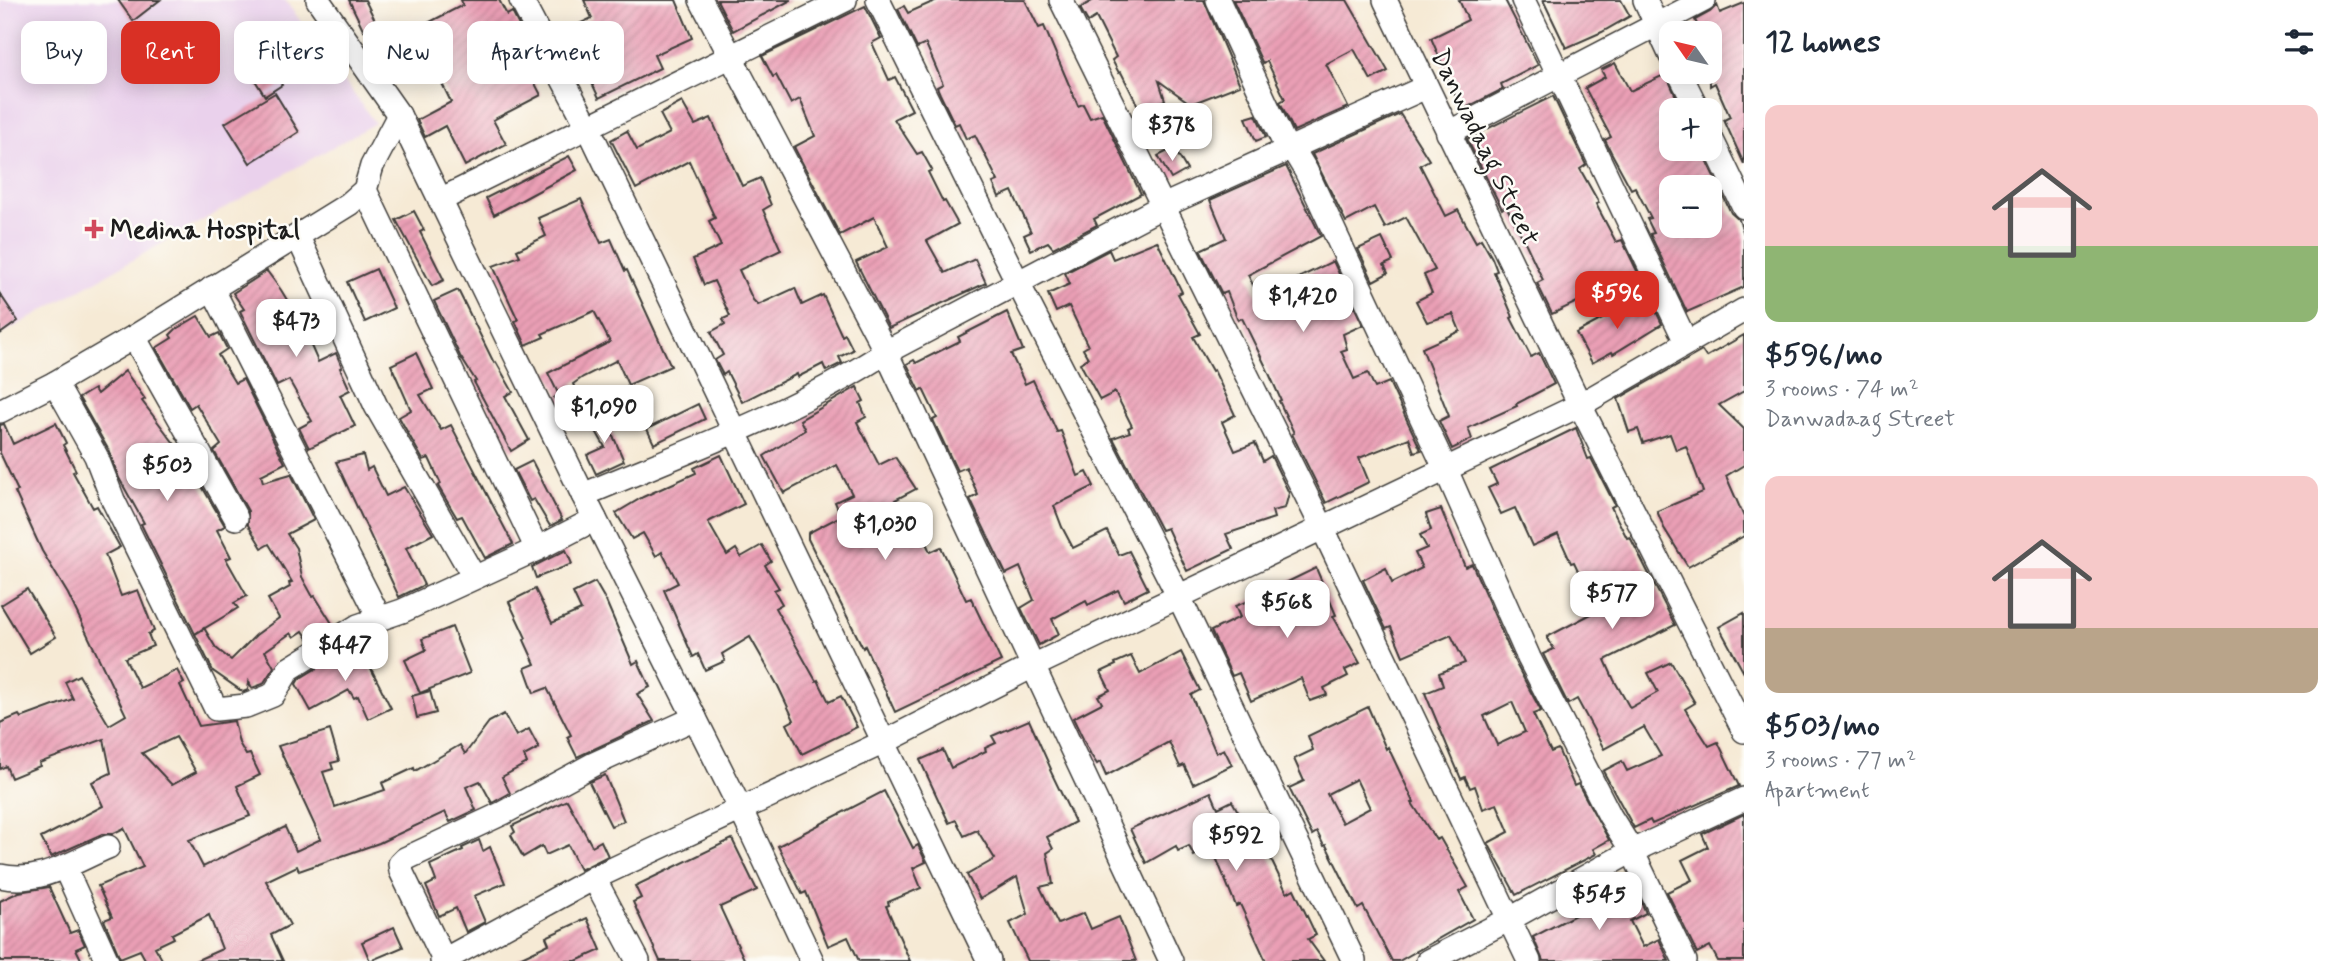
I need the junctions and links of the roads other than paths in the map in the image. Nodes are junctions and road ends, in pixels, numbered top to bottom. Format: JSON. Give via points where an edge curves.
{"nodes":[{"id":1,"x":318,"y":0,"type":"edge"},
{"id":2,"x":521,"y":0,"type":"edge"},
{"id":3,"x":701,"y":0,"type":"edge"},
{"id":4,"x":845,"y":0,"type":"edge"},
{"id":5,"x":878,"y":0,"type":"edge"},
{"id":6,"x":1061,"y":0,"type":"edge"},
{"id":7,"x":1218,"y":0,"type":"edge"},
{"id":8,"x":1385,"y":0,"type":"edge"},
{"id":9,"x":1523,"y":0,"type":"edge"},
{"id":10,"x":1645,"y":0,"type":"edge"},
{"id":11,"x":1704,"y":0,"type":"edge"},
{"id":12,"x":1656,"y":24,"type":"junction"},
{"id":13,"x":1659,"y":30,"type":"edge"},
{"id":14,"x":733,"y":56,"type":"junction"},
{"id":15,"x":1558,"y":76,"type":"junction"},
{"id":16,"x":1426,"y":87,"type":"junction"},
{"id":17,"x":399,"y":115,"type":"junction"},
{"id":18,"x":588,"y":127,"type":"junction"},
{"id":19,"x":1448,"y":133,"type":"junction"},
{"id":20,"x":1289,"y":148,"type":"junction"},
{"id":21,"x":1722,"y":161,"type":"edge"},
{"id":22,"x":365,"y":190,"type":"junction"},
{"id":23,"x":440,"y":200,"type":"junction"},
{"id":24,"x":1163,"y":206,"type":"junction"},
{"id":25,"x":1744,"y":206,"type":"edge"},
{"id":26,"x":298,"y":237,"type":"junction"},
{"id":27,"x":1018,"y":283,"type":"junction"},
{"id":28,"x":212,"y":288,"type":"junction"},
{"id":29,"x":1744,"y":310,"type":"edge"},
{"id":30,"x":134,"y":337,"type":"junction"},
{"id":31,"x":1686,"y":342,"type":"junction"},
{"id":32,"x":886,"y":352,"type":"junction"},
{"id":33,"x":55,"y":383,"type":"junction"},
{"id":34,"x":1580,"y":405,"type":"junction"},
{"id":35,"x":0,"y":411,"type":"edge"},
{"id":36,"x":733,"y":432,"type":"junction"},
{"id":37,"x":1446,"y":470,"type":"junction"},
{"id":38,"x":583,"y":495,"type":"junction"},
{"id":39,"x":236,"y":518,"type":"dead end"},
{"id":40,"x":595,"y":519,"type":"junction"},
{"id":41,"x":1322,"y":529,"type":"junction"},
{"id":42,"x":537,"y":549,"type":"junction"},
{"id":43,"x":474,"y":577,"type":"junction"},
{"id":44,"x":1179,"y":597,"type":"junction"},
{"id":45,"x":380,"y":619,"type":"junction"},
{"id":46,"x":1033,"y":666,"type":"junction"},
{"id":47,"x":1736,"y":694,"type":"edge"},
{"id":48,"x":695,"y":718,"type":"junction"},
{"id":49,"x":1744,"y":731,"type":"edge"},
{"id":50,"x":884,"y":742,"type":"junction"},
{"id":51,"x":1744,"y":799,"type":"edge"},
{"id":52,"x":740,"y":808,"type":"junction"},
{"id":53,"x":108,"y":847,"type":"dead end"},
{"id":54,"x":1632,"y":851,"type":"junction"},
{"id":55,"x":65,"y":868,"type":"junction"},
{"id":56,"x":0,"y":876,"type":"edge"},
{"id":57,"x":594,"y":878,"type":"junction"},
{"id":58,"x":1510,"y":919,"type":"junction"},
{"id":59,"x":448,"y":959,"type":"edge"},
{"id":60,"x":107,"y":961,"type":"edge"},
{"id":61,"x":638,"y":961,"type":"edge"},
{"id":62,"x":812,"y":961,"type":"edge"},
{"id":63,"x":989,"y":961,"type":"edge"},
{"id":64,"x":1171,"y":961,"type":"edge"},
{"id":65,"x":1354,"y":961,"type":"edge"},
{"id":66,"x":1428,"y":961,"type":"edge"},
{"id":67,"x":1529,"y":961,"type":"edge"},
{"id":68,"x":1685,"y":961,"type":"edge"}],
"edges":[{"from":1,"to":17,"type":"street"},
{"from":2,"to":18,"type":"street"},
{"from":3,"to":14,"type":"street"},
{"from":4,"to":14,"type":"street"},
{"from":5,"to":27,"type":"street"},
{"from":6,"to":24,"type":"street"},
{"from":7,"to":20,"type":"street"},
{"from":8,"to":16,"type":"street","name":"Danwadaag Street"},
{"from":9,"to":15,"type":"street"},
{"from":10,"to":12,"type":"street"},
{"from":11,"to":12,"type":"street"},
{"from":12,"to":13,"type":"street"},
{"from":12,"to":15,"type":"street"},
{"from":14,"to":18,"type":"street"},
{"from":14,"to":32,"type":"street"},
{"from":15,"to":19,"type":"street"},
{"from":15,"to":31,"type":"street"},
{"from":16,"to":19,"type":"street","name":"Danwadaag Street"},
{"from":16,"to":20,"type":"street"},
{"from":17,"to":22,"type":"street","via":[[372,166]]},
{"from":17,"to":23,"type":"street"},
{"from":18,"to":23,"type":"street"},
{"from":18,"to":36,"type":"street"},
{"from":19,"to":34,"type":"street","name":"Danwadaag Street"},
{"from":20,"to":24,"type":"street"},
{"from":20,"to":37,"type":"street","via":[[1306,171]]},
{"from":21,"to":25,"type":"street"},
{"from":22,"to":26,"type":"street"},
{"from":22,"to":42,"type":"street"},
{"from":23,"to":38,"type":"street"},
{"from":24,"to":27,"type":"street"},
{"from":24,"to":41,"type":"street"},
{"from":26,"to":28,"type":"street"},
{"from":26,"to":43,"type":"street","via":[[376,406]]},
{"from":27,"to":32,"type":"street"},
{"from":27,"to":44,"type":"street"},
{"from":28,"to":30,"type":"street"},
{"from":28,"to":45,"type":"street"},
{"from":29,"to":31,"type":"street"},
{"from":30,"to":33,"type":"street"},
{"from":30,"to":39,"type":"street"},
{"from":31,"to":34,"type":"street"},
{"from":32,"to":36,"type":"street","via":[[855,373]]},
{"from":32,"to":46,"type":"street"},
{"from":33,"to":35,"type":"street"},
{"from":33,"to":45,"type":"street","via":[[96,456],[216,709],[246,706],[273,695],[289,669],[358,626]]},
{"from":34,"to":37,"type":"street"},
{"from":34,"to":47,"type":"street","name":"Danwadaag Street"},
{"from":36,"to":38,"type":"street"},
{"from":36,"to":50,"type":"street"},
{"from":37,"to":41,"type":"street"},
{"from":37,"to":54,"type":"street","via":[[1529,658]]},
{"from":38,"to":40,"type":"street"},
{"from":40,"to":42,"type":"street"},
{"from":40,"to":48,"type":"street"},
{"from":41,"to":44,"type":"street"},
{"from":41,"to":58,"type":"street"},
{"from":42,"to":43,"type":"street"},
{"from":43,"to":45,"type":"street"},
{"from":44,"to":46,"type":"street"},
{"from":44,"to":65,"type":"street"},
{"from":46,"to":50,"type":"street"},
{"from":46,"to":64,"type":"street"},
{"from":47,"to":49,"type":"street","name":"Danwadaag Street"},
{"from":48,"to":52,"type":"street"},
{"from":48,"to":59,"type":"street","via":[[405,859],[401,871]]},
{"from":50,"to":52,"type":"street"},
{"from":50,"to":63,"type":"street"},
{"from":51,"to":54,"type":"street"},
{"from":52,"to":57,"type":"street"},
{"from":52,"to":62,"type":"street"},
{"from":53,"to":55,"type":"street"},
{"from":54,"to":58,"type":"street"},
{"from":54,"to":68,"type":"street"},
{"from":55,"to":56,"type":"street","via":[[19,880]]},
{"from":55,"to":60,"type":"street"},
{"from":57,"to":59,"type":"street"},
{"from":57,"to":61,"type":"street"},
{"from":58,"to":66,"type":"street"},
{"from":58,"to":67,"type":"street"}]}
